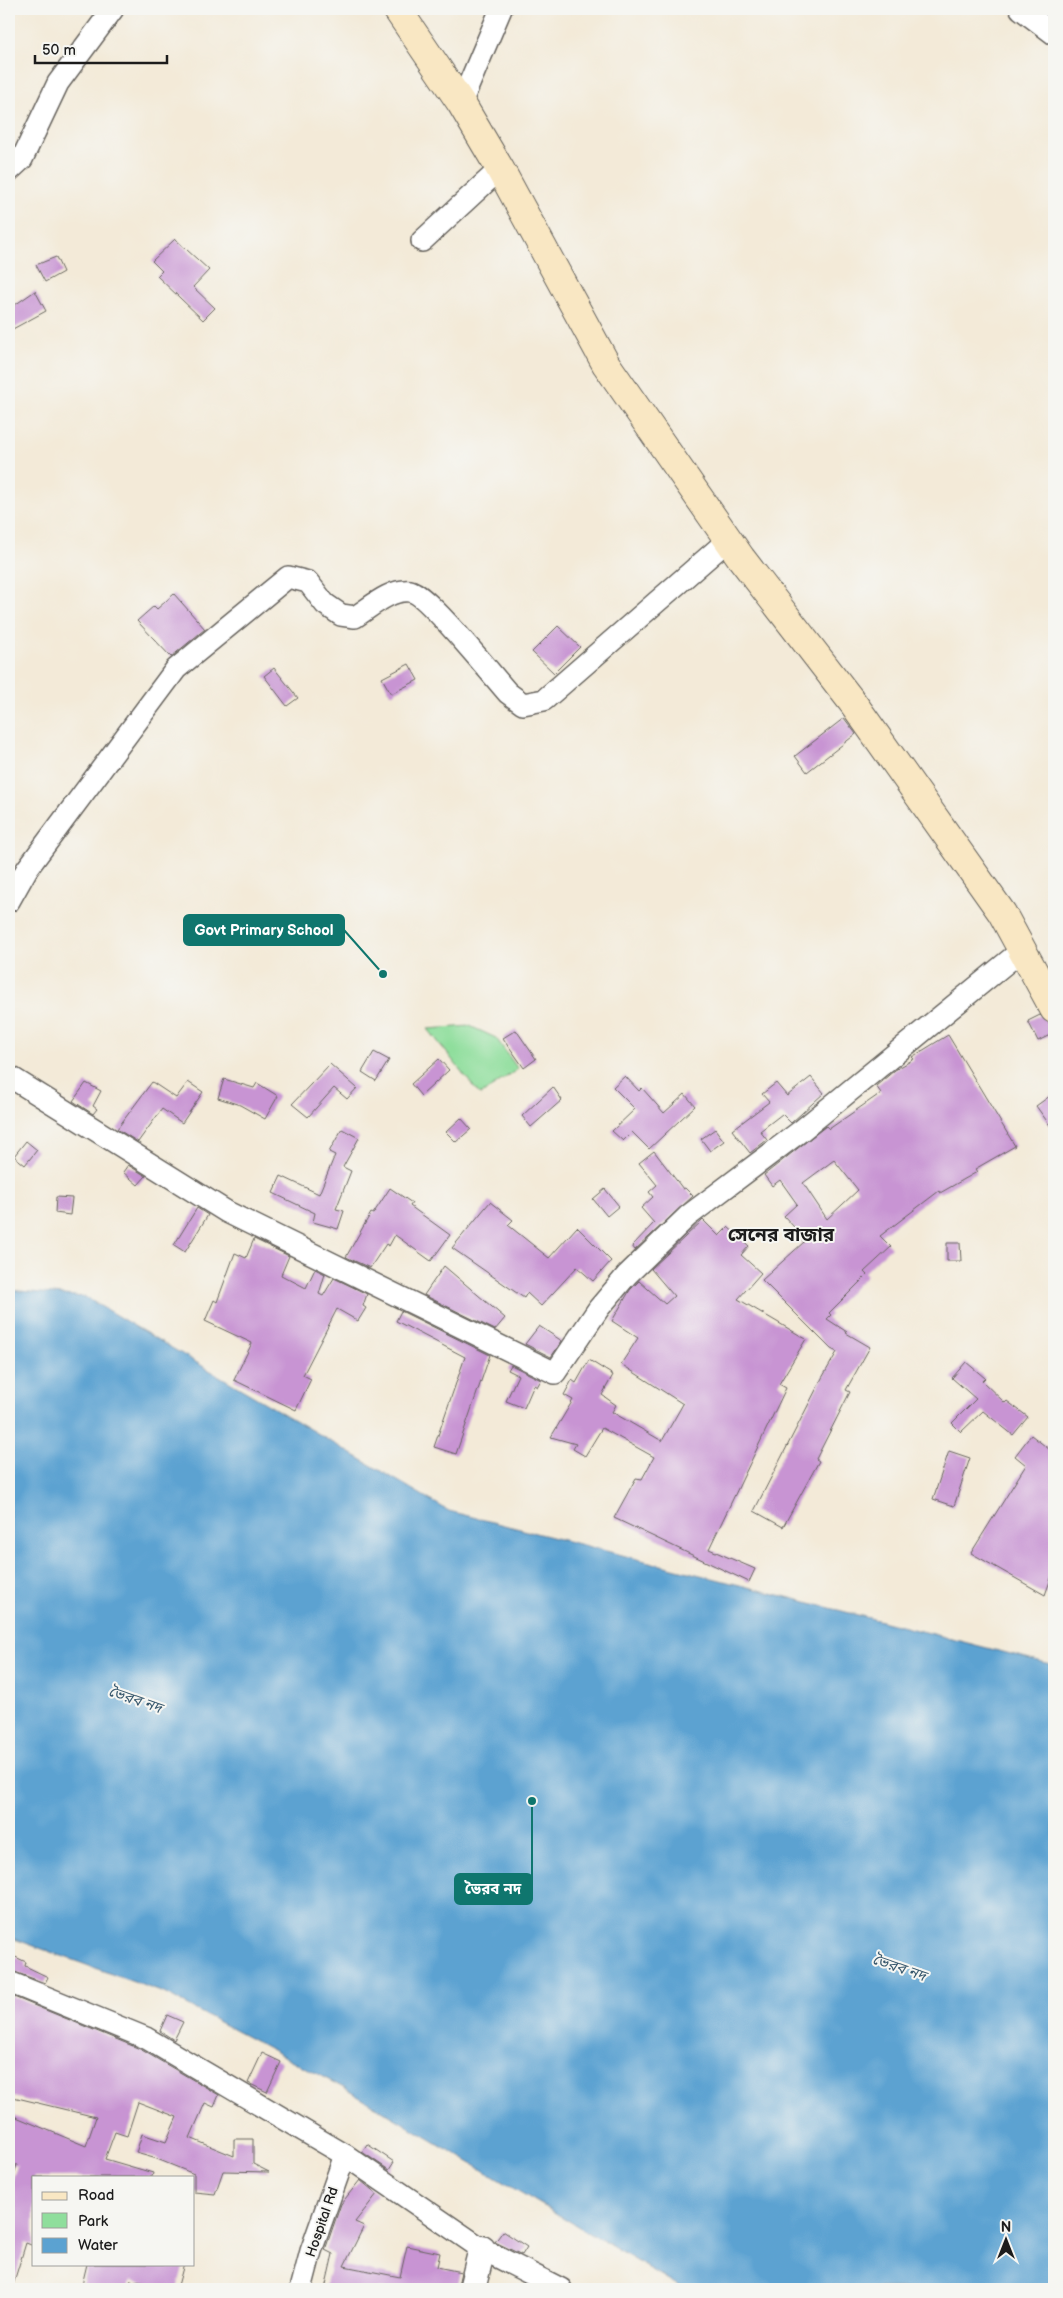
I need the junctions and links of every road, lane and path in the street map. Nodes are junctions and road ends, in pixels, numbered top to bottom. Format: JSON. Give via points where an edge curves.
{"nodes":[{"id":1,"x":113,"y":9,"type":"edge"},
{"id":2,"x":397,"y":9,"type":"edge"},
{"id":3,"x":501,"y":9,"type":"edge"},
{"id":4,"x":1021,"y":9,"type":"edge"},
{"id":5,"x":1054,"y":34,"type":"edge"},
{"id":6,"x":461,"y":103,"type":"junction"},
{"id":7,"x":500,"y":169,"type":"junction"},
{"id":8,"x":9,"y":171,"type":"edge"},
{"id":9,"x":422,"y":241,"type":"dead end"},
{"id":10,"x":728,"y":540,"type":"junction"},
{"id":11,"x":9,"y":901,"type":"edge"},
{"id":12,"x":1022,"y":950,"type":"junction"},
{"id":13,"x":1054,"y":1009,"type":"edge"},
{"id":14,"x":9,"y":1076,"type":"edge"},
{"id":15,"x":9,"y":1982,"type":"edge"},
{"id":16,"x":345,"y":2155,"type":"junction"},
{"id":17,"x":482,"y":2249,"type":"junction"},
{"id":18,"x":301,"y":2289,"type":"edge"},
{"id":19,"x":472,"y":2289,"type":"edge"},
{"id":20,"x":561,"y":2289,"type":"edge"}],
"edges":[{"from":1,"to":8,"type":"street","via":[[58,83],[22,159]]},
{"from":2,"to":6,"type":"main road"},
{"from":3,"to":6,"type":"street"},
{"from":4,"to":5,"type":"street"},
{"from":6,"to":7,"type":"main road"},
{"from":7,"to":9,"type":"street"},
{"from":7,"to":10,"type":"main road","via":[[606,364]]},
{"from":10,"to":11,"type":"street","via":[[544,700],[523,704],[508,693],[429,604],[412,591],[396,592],[355,617],[341,615],[325,604],[308,582],[288,577],[176,669],[26,869]]},
{"from":10,"to":12,"type":"main road","via":[[853,703],[1002,913]]},
{"from":12,"to":13,"type":"main road"},
{"from":12,"to":14,"type":"street","via":[[802,1130],[688,1216],[627,1275],[599,1308],[555,1373],[227,1212]]},
{"from":15,"to":16,"type":"street","via":[[146,2038]]},
{"from":16,"to":17,"type":"street"},
{"from":16,"to":18,"type":"street","name":"Hospital Rd"},
{"from":17,"to":19,"type":"street"},
{"from":17,"to":20,"type":"street"}]}
